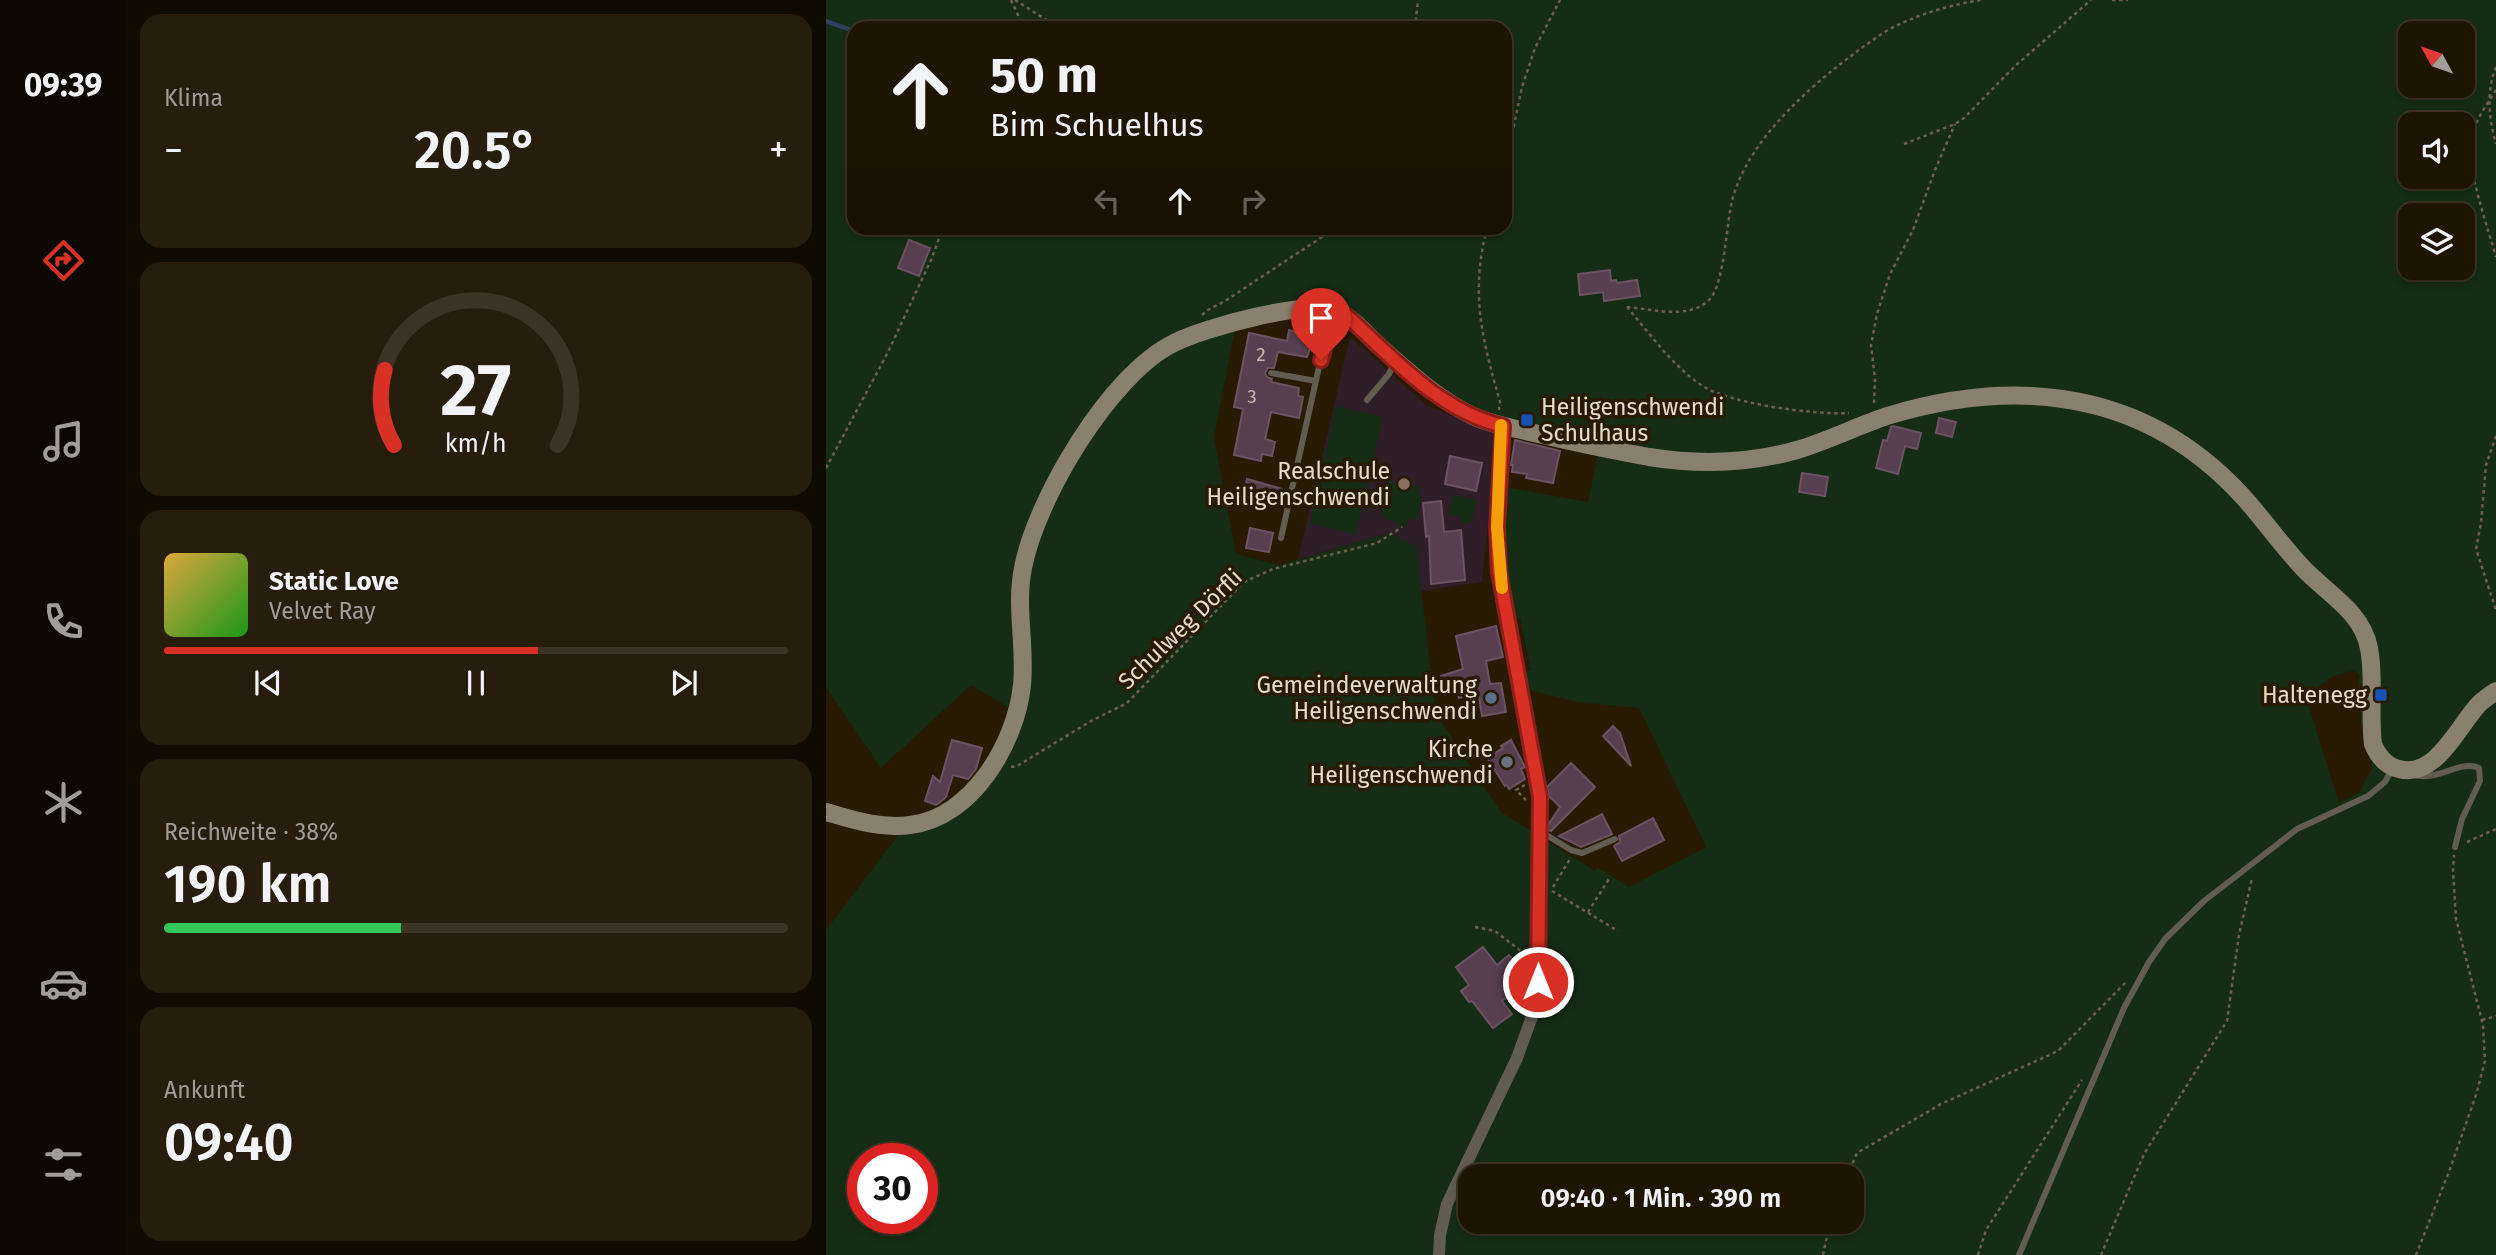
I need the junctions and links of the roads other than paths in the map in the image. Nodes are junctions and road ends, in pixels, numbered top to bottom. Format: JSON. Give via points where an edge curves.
{"nodes":[{"id":1,"x":1335,"y":310,"type":"junction"},
{"id":2,"x":1395,"y":360,"type":"junction"},
{"id":3,"x":1271,"y":373,"type":"dead end"},
{"id":4,"x":1316,"y":381,"type":"junction"},
{"id":5,"x":1367,"y":400,"type":"dead end"},
{"id":6,"x":1499,"y":425,"type":"junction"},
{"id":7,"x":1282,"y":538,"type":"dead end"},
{"id":8,"x":2496,"y":691,"type":"edge"},
{"id":9,"x":2401,"y":769,"type":"junction"},
{"id":10,"x":826,"y":813,"type":"edge"},
{"id":11,"x":1540,"y":831,"type":"junction"},
{"id":12,"x":1615,"y":839,"type":"dead end"},
{"id":13,"x":2455,"y":847,"type":"road end"},
{"id":14,"x":1439,"y":1255,"type":"edge"},
{"id":15,"x":2019,"y":1255,"type":"edge"}],
"edges":[{"from":1,"to":2,"type":"street"},
{"from":1,"to":4,"type":"lane"},
{"from":1,"to":10,"type":"street","via":[[1287,311],[1185,337],[1154,353],[1124,381],[1089,426],[1028,546],[1020,588],[1020,697],[1010,730],[987,771],[952,810],[918,824],[872,824]]},
{"from":2,"to":5,"type":"lane"},
{"from":2,"to":6,"type":"street","via":[[1448,403]]},
{"from":3,"to":4,"type":"lane"},
{"from":4,"to":7,"type":"lane"},
{"from":6,"to":9,"type":"street","via":[[1656,458],[1726,463],[1797,450],[1882,418],[1977,398],[2068,399],[2137,418],[2212,465],[2243,494],[2301,566],[2360,623],[2369,646],[2373,744],[2382,760]]},
{"from":6,"to":11,"type":"street","via":[[1499,572],[1538,783]]},
{"from":8,"to":9,"type":"street","via":[[2479,704],[2430,762]]},
{"from":9,"to":13,"type":"lane","via":[[2424,778],[2470,765],[2479,768],[2480,781]]},
{"from":9,"to":15,"type":"lane","via":[[2378,789],[2297,828],[2183,919],[2165,939],[2124,1008]]},
{"from":11,"to":12,"type":"lane","via":[[1582,853]]},
{"from":11,"to":14,"type":"street","via":[[1536,1007],[1492,1114],[1447,1204]]}]}
